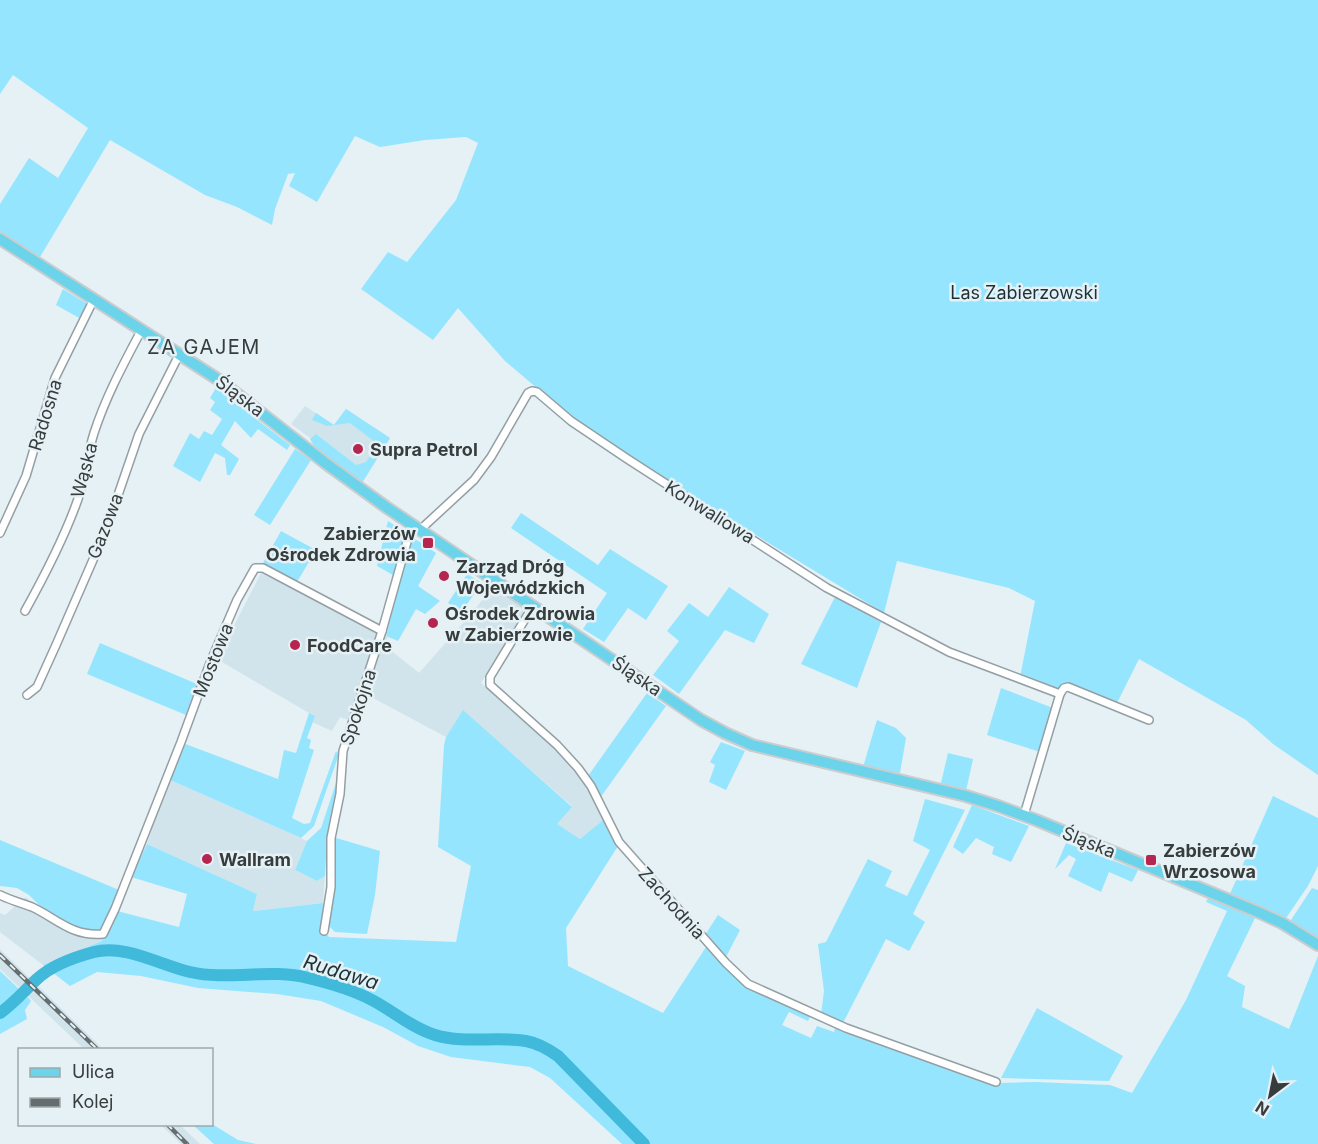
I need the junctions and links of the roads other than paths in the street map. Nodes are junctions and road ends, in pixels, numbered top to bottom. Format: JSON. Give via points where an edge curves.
{"nodes":[{"id":1,"x":0,"y":239,"type":"edge"},
{"id":2,"x":94,"y":299,"type":"junction"},
{"id":3,"x":142,"y":329,"type":"junction"},
{"id":4,"x":180,"y":353,"type":"junction"},
{"id":5,"x":417,"y":526,"type":"junction"},
{"id":6,"x":0,"y":533,"type":"edge"},
{"id":7,"x":534,"y":606,"type":"junction"},
{"id":8,"x":25,"y":611,"type":"dead end"},
{"id":9,"x":382,"y":631,"type":"junction"},
{"id":10,"x":1060,"y":694,"type":"junction"},
{"id":11,"x":27,"y":695,"type":"dead end"},
{"id":12,"x":1149,"y":720,"type":"dead end"},
{"id":13,"x":1024,"y":815,"type":"junction"},
{"id":14,"x":0,"y":896,"type":"edge"},
{"id":15,"x":324,"y":931,"type":"dead end"},
{"id":16,"x":1318,"y":945,"type":"edge"},
{"id":17,"x":996,"y":1082,"type":"dead end"}],
"edges":[{"from":1,"to":2,"type":"main road","name":"Śląska"},
{"from":2,"to":3,"type":"main road","name":"Śląska"},
{"from":2,"to":6,"type":"street","name":"Radosna","via":[[55,378],[26,476]]},
{"from":3,"to":4,"type":"main road","name":"Śląska"},
{"from":3,"to":8,"type":"street","name":"Wąska","via":[[108,397],[65,533]]},
{"from":4,"to":5,"type":"main road","name":"Śląska","via":[[324,462]]},
{"from":4,"to":11,"type":"street","name":"Gazowa","via":[[139,434],[106,530],[56,645],[36,687]]},
{"from":5,"to":7,"type":"main road","name":"Śląska"},
{"from":5,"to":9,"type":"street","name":"Spokojna"},
{"from":5,"to":10,"type":"street","name":"Konwaliowa","via":[[474,480],[528,393],[537,392],[571,421],[828,588],[949,652]]},
{"from":7,"to":13,"type":"main road","name":"Śląska","via":[[726,734],[762,747],[966,796]]},
{"from":7,"to":17,"type":"street","name":"Zachodnia","via":[[490,677],[490,685],[578,768],[619,842],[726,963],[748,984],[830,1021]]},
{"from":9,"to":14,"type":"street","name":"Mostowa","via":[[263,568],[255,568],[210,663],[103,934],[64,927],[34,908]]},
{"from":9,"to":15,"type":"street","name":"Spokojna","via":[[343,751]]},
{"from":10,"to":12,"type":"street","name":"Konwaliowa","via":[[1068,687]]},
{"from":10,"to":13,"type":"street"},
{"from":13,"to":16,"type":"main road","name":"Śląska","via":[[1258,912]]}]}
